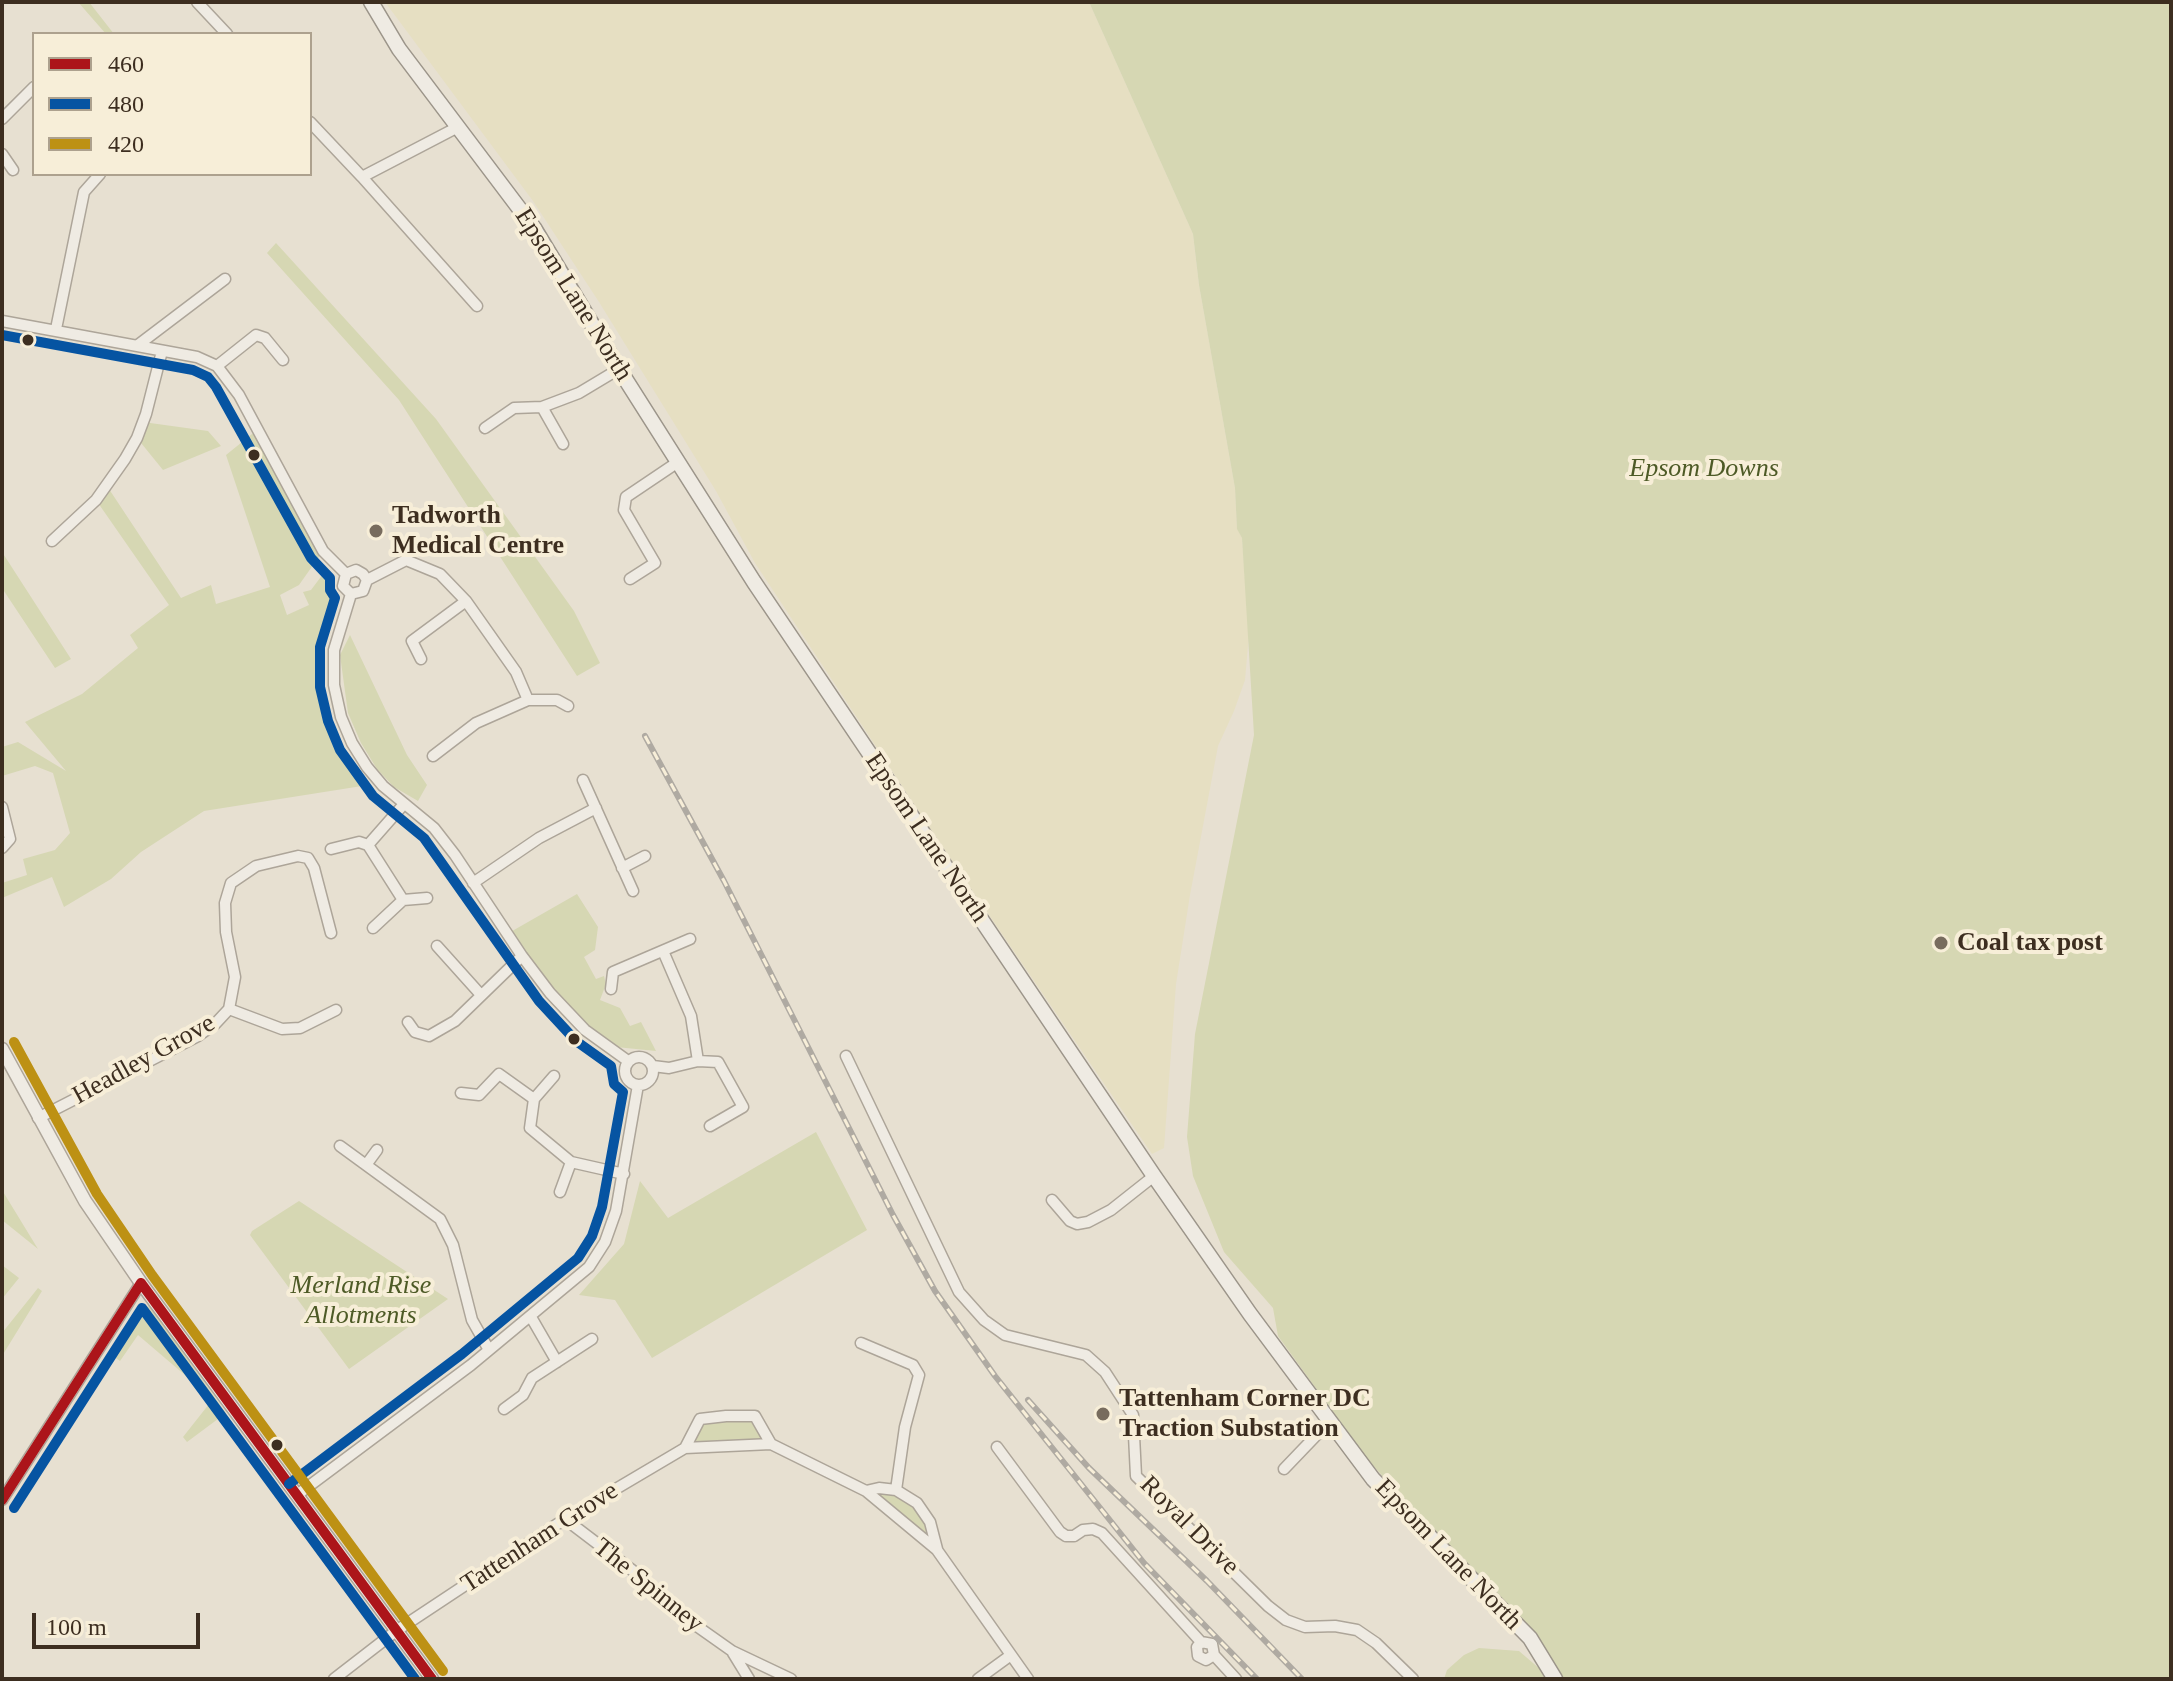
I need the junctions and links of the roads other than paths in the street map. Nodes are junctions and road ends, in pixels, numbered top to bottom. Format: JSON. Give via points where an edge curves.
{"nodes":[{"id":1,"x":197,"y":2,"type":"edge"},
{"id":2,"x":371,"y":2,"type":"edge"},
{"id":3,"x":225,"y":32,"type":"edge"},
{"id":4,"x":32,"y":89,"type":"edge"},
{"id":5,"x":2,"y":119,"type":"edge"},
{"id":6,"x":312,"y":124,"type":"edge"},
{"id":7,"x":458,"y":127,"type":"junction"},
{"id":8,"x":3,"y":156,"type":"edge"},
{"id":9,"x":13,"y":170,"type":"dead end"},
{"id":10,"x":98,"y":176,"type":"edge"},
{"id":11,"x":362,"y":177,"type":"junction"},
{"id":12,"x":225,"y":279,"type":"dead end"},
{"id":13,"x":477,"y":306,"type":"dead end"},
{"id":14,"x":2,"y":321,"type":"edge"},
{"id":15,"x":56,"y":329,"type":"junction"},
{"id":16,"x":138,"y":345,"type":"junction"},
{"id":17,"x":162,"y":351,"type":"junction"},
{"id":18,"x":283,"y":360,"type":"dead end"},
{"id":19,"x":217,"y":366,"type":"junction"},
{"id":20,"x":619,"y":369,"type":"junction"},
{"id":21,"x":542,"y":407,"type":"junction"},
{"id":22,"x":485,"y":428,"type":"dead end"},
{"id":23,"x":563,"y":444,"type":"dead end"},
{"id":24,"x":678,"y":462,"type":"junction"},
{"id":25,"x":52,"y":541,"type":"dead end"},
{"id":26,"x":346,"y":574,"type":"junction"},
{"id":27,"x":630,"y":579,"type":"dead end"},
{"id":28,"x":367,"y":580,"type":"junction"},
{"id":29,"x":351,"y":594,"type":"junction"},
{"id":30,"x":466,"y":601,"type":"junction"},
{"id":31,"x":421,"y":659,"type":"dead end"},
{"id":32,"x":528,"y":700,"type":"junction"},
{"id":33,"x":568,"y":706,"type":"dead end"},
{"id":34,"x":433,"y":756,"type":"dead end"},
{"id":35,"x":583,"y":780,"type":"dead end"},
{"id":36,"x":404,"y":804,"type":"junction"},
{"id":37,"x":2,"y":807,"type":"edge"},
{"id":38,"x":596,"y":808,"type":"junction"},
{"id":39,"x":368,"y":845,"type":"junction"},
{"id":40,"x":2,"y":848,"type":"edge"},
{"id":41,"x":331,"y":849,"type":"dead end"},
{"id":42,"x":645,"y":856,"type":"dead end"},
{"id":43,"x":622,"y":868,"type":"junction"},
{"id":44,"x":473,"y":883,"type":"junction"},
{"id":45,"x":633,"y":891,"type":"dead end"},
{"id":46,"x":427,"y":898,"type":"dead end"},
{"id":47,"x":403,"y":900,"type":"junction"},
{"id":48,"x":373,"y":928,"type":"dead end"},
{"id":49,"x":331,"y":933,"type":"dead end"},
{"id":50,"x":690,"y":939,"type":"dead end"},
{"id":51,"x":437,"y":946,"type":"dead end"},
{"id":52,"x":663,"y":951,"type":"junction"},
{"id":53,"x":522,"y":956,"type":"junction"},
{"id":54,"x":611,"y":989,"type":"dead end"},
{"id":55,"x":481,"y":995,"type":"junction"},
{"id":56,"x":229,"y":1009,"type":"junction"},
{"id":57,"x":336,"y":1010,"type":"dead end"},
{"id":58,"x":408,"y":1022,"type":"dead end"},
{"id":59,"x":2,"y":1049,"type":"edge"},
{"id":60,"x":846,"y":1056,"type":"dead end"},
{"id":61,"x":628,"y":1061,"type":"junction"},
{"id":62,"x":698,"y":1061,"type":"junction"},
{"id":63,"x":653,"y":1066,"type":"junction"},
{"id":64,"x":554,"y":1076,"type":"dead end"},
{"id":65,"x":638,"y":1085,"type":"junction"},
{"id":66,"x":461,"y":1093,"type":"dead end"},
{"id":67,"x":534,"y":1099,"type":"junction"},
{"id":68,"x":38,"y":1118,"type":"junction"},
{"id":69,"x":710,"y":1126,"type":"dead end"},
{"id":70,"x":340,"y":1146,"type":"dead end"},
{"id":71,"x":377,"y":1150,"type":"dead end"},
{"id":72,"x":571,"y":1162,"type":"junction"},
{"id":73,"x":366,"y":1165,"type":"junction"},
{"id":74,"x":624,"y":1174,"type":"junction"},
{"id":75,"x":1154,"y":1176,"type":"junction"},
{"id":76,"x":560,"y":1192,"type":"dead end"},
{"id":77,"x":1052,"y":1200,"type":"dead end"},
{"id":78,"x":141,"y":1283,"type":"junction"},
{"id":79,"x":531,"y":1317,"type":"junction"},
{"id":80,"x":592,"y":1339,"type":"dead end"},
{"id":81,"x":861,"y":1343,"type":"dead end"},
{"id":82,"x":489,"y":1350,"type":"junction"},
{"id":83,"x":557,"y":1362,"type":"junction"},
{"id":84,"x":504,"y":1409,"type":"dead end"},
{"id":85,"x":1329,"y":1422,"type":"junction"},
{"id":86,"x":771,"y":1444,"type":"junction"},
{"id":87,"x":997,"y":1447,"type":"dead end"},
{"id":88,"x":685,"y":1448,"type":"junction"},
{"id":89,"x":1284,"y":1469,"type":"dead end"},
{"id":90,"x":896,"y":1490,"type":"junction"},
{"id":91,"x":866,"y":1491,"type":"junction"},
{"id":92,"x":297,"y":1495,"type":"junction"},
{"id":93,"x":2,"y":1500,"type":"edge"},
{"id":94,"x":565,"y":1519,"type":"junction"},
{"id":95,"x":937,"y":1550,"type":"junction"},
{"id":96,"x":396,"y":1631,"type":"junction"},
{"id":97,"x":732,"y":1651,"type":"junction"},
{"id":98,"x":1011,"y":1655,"type":"junction"},
{"id":99,"x":334,"y":1679,"type":"edge"},
{"id":100,"x":432,"y":1679,"type":"edge"},
{"id":101,"x":749,"y":1679,"type":"edge"},
{"id":102,"x":791,"y":1679,"type":"edge"},
{"id":103,"x":978,"y":1679,"type":"edge"},
{"id":104,"x":1028,"y":1679,"type":"edge"},
{"id":105,"x":1236,"y":1679,"type":"edge"},
{"id":106,"x":1413,"y":1679,"type":"edge"},
{"id":107,"x":1555,"y":1679,"type":"edge"}],
"edges":[{"from":1,"to":3,"type":"street"},
{"from":2,"to":7,"type":"main road","name":"Epsom Lane North"},
{"from":4,"to":5,"type":"street"},
{"from":6,"to":11,"type":"street"},
{"from":7,"to":11,"type":"street"},
{"from":7,"to":20,"type":"main road","name":"Epsom Lane North","via":[[534,228]]},
{"from":8,"to":9,"type":"street"},
{"from":10,"to":15,"type":"street","via":[[84,192]]},
{"from":11,"to":13,"type":"street"},
{"from":12,"to":16,"type":"street"},
{"from":14,"to":15,"type":"street"},
{"from":15,"to":16,"type":"street"},
{"from":16,"to":17,"type":"street"},
{"from":17,"to":19,"type":"street"},
{"from":17,"to":25,"type":"street","via":[[146,414],[125,459],[96,500]]},
{"from":18,"to":19,"type":"street","via":[[256,335]]},
{"from":19,"to":26,"type":"street","via":[[239,395],[323,551]]},
{"from":20,"to":21,"type":"street"},
{"from":20,"to":24,"type":"main road","name":"Epsom Lane North"},
{"from":21,"to":22,"type":"street","via":[[514,408]]},
{"from":21,"to":23,"type":"street"},
{"from":24,"to":27,"type":"street","via":[[626,497],[624,510],[655,563]]},
{"from":24,"to":75,"type":"main road","name":"Epsom Lane North"},
{"from":26,"to":28,"type":"street","via":[[356,570]]},
{"from":26,"to":29,"type":"street","via":[[343,586]]},
{"from":28,"to":29,"type":"street","via":[[363,591]]},
{"from":28,"to":30,"type":"street","via":[[406,560],[440,574]]},
{"from":29,"to":36,"type":"street","via":[[334,650],[341,717],[367,767]]},
{"from":30,"to":31,"type":"street","via":[[412,641]]},
{"from":30,"to":32,"type":"street","via":[[516,672]]},
{"from":32,"to":33,"type":"street","via":[[557,700]]},
{"from":32,"to":34,"type":"street","via":[[476,723]]},
{"from":35,"to":38,"type":"street"},
{"from":36,"to":39,"type":"street"},
{"from":36,"to":44,"type":"street","via":[[434,828]]},
{"from":37,"to":40,"type":"street","via":[[10,839]]},
{"from":38,"to":43,"type":"street"},
{"from":38,"to":44,"type":"street","via":[[539,838]]},
{"from":39,"to":41,"type":"street"},
{"from":39,"to":47,"type":"street"},
{"from":42,"to":43,"type":"street"},
{"from":43,"to":45,"type":"street"},
{"from":44,"to":53,"type":"street"},
{"from":46,"to":47,"type":"street"},
{"from":47,"to":48,"type":"street"},
{"from":49,"to":56,"type":"street","name":"Headley Grove","via":[[308,858],[256,866],[231,883],[225,903],[235,977]]},
{"from":50,"to":52,"type":"street"},
{"from":51,"to":55,"type":"street"},
{"from":52,"to":54,"type":"street","via":[[613,972]]},
{"from":52,"to":62,"type":"street","via":[[691,1016]]},
{"from":53,"to":55,"type":"street"},
{"from":53,"to":61,"type":"street","via":[[585,1030]]},
{"from":55,"to":58,"type":"street","via":[[455,1021],[429,1036],[415,1032]]},
{"from":56,"to":57,"type":"street","via":[[282,1029],[300,1028]]},
{"from":56,"to":68,"type":"street","name":"Headley Grove","via":[[198,1036]]},
{"from":59,"to":68,"type":"street"},
{"from":60,"to":106,"type":"street","name":"Royal Drive","via":[[959,1292],[984,1320],[1005,1335],[1086,1355],[1105,1372],[1133,1415],[1136,1476],[1286,1620],[1305,1627],[1357,1630]]},
{"from":61,"to":63,"type":"street","via":[[643,1057]]},
{"from":61,"to":65,"type":"street","via":[[627,1078]]},
{"from":62,"to":63,"type":"street"},
{"from":62,"to":69,"type":"street","via":[[718,1062],[743,1107]]},
{"from":63,"to":65,"type":"street","via":[[651,1079]]},
{"from":64,"to":67,"type":"street"},
{"from":65,"to":74,"type":"street"},
{"from":66,"to":67,"type":"street","via":[[479,1095],[499,1074]]},
{"from":67,"to":72,"type":"street","via":[[530,1128]]},
{"from":68,"to":78,"type":"street","via":[[85,1201]]},
{"from":70,"to":73,"type":"street"},
{"from":71,"to":73,"type":"street"},
{"from":72,"to":74,"type":"street"},
{"from":72,"to":76,"type":"street"},
{"from":73,"to":82,"type":"street","via":[[440,1219],[453,1245],[472,1320]]},
{"from":74,"to":79,"type":"street","via":[[605,1242],[589,1267]]},
{"from":75,"to":77,"type":"street","via":[[1088,1222],[1070,1221]]},
{"from":75,"to":85,"type":"main road","name":"Epsom Lane North"},
{"from":78,"to":92,"type":"street"},
{"from":78,"to":93,"type":"street"},
{"from":79,"to":82,"type":"street"},
{"from":79,"to":83,"type":"street"},
{"from":80,"to":83,"type":"street"},
{"from":81,"to":90,"type":"street","via":[[913,1365],[919,1375]]},
{"from":82,"to":92,"type":"street"},
{"from":83,"to":84,"type":"street","via":[[532,1378],[523,1395]]},
{"from":85,"to":89,"type":"street"},
{"from":85,"to":107,"type":"main road","name":"Epsom Lane North","via":[[1389,1496],[1530,1638]]},
{"from":86,"to":88,"type":"street","name":"Tattenham Grove"},
{"from":86,"to":88,"type":"street","name":"Tattenham Grove","via":[[755,1416],[726,1416],[700,1419]]},
{"from":86,"to":91,"type":"street","name":"Tattenham Grove"},
{"from":87,"to":105,"type":"street","via":[[1060,1532],[1102,1533],[1201,1642],[1198,1656],[1206,1660],[1214,1655]]},
{"from":88,"to":94,"type":"street","name":"Tattenham Grove"},
{"from":90,"to":91,"type":"street","name":"Tattenham Grove"},
{"from":90,"to":95,"type":"street","name":"Tattenham Grove","via":[[917,1503],[930,1522]]},
{"from":91,"to":95,"type":"street","name":"Tattenham Grove"},
{"from":92,"to":96,"type":"street"},
{"from":94,"to":96,"type":"street","name":"Tattenham Grove"},
{"from":94,"to":97,"type":"street","name":"The Spinney"},
{"from":95,"to":98,"type":"street","name":"Tattenham Grove"},
{"from":96,"to":99,"type":"street","name":"Tattenham Grove"},
{"from":96,"to":100,"type":"street"},
{"from":97,"to":101,"type":"street","name":"The Spinney"},
{"from":97,"to":102,"type":"street","name":"The Spinney"},
{"from":98,"to":103,"type":"street"},
{"from":98,"to":104,"type":"street","name":"Tattenham Grove"}]}
